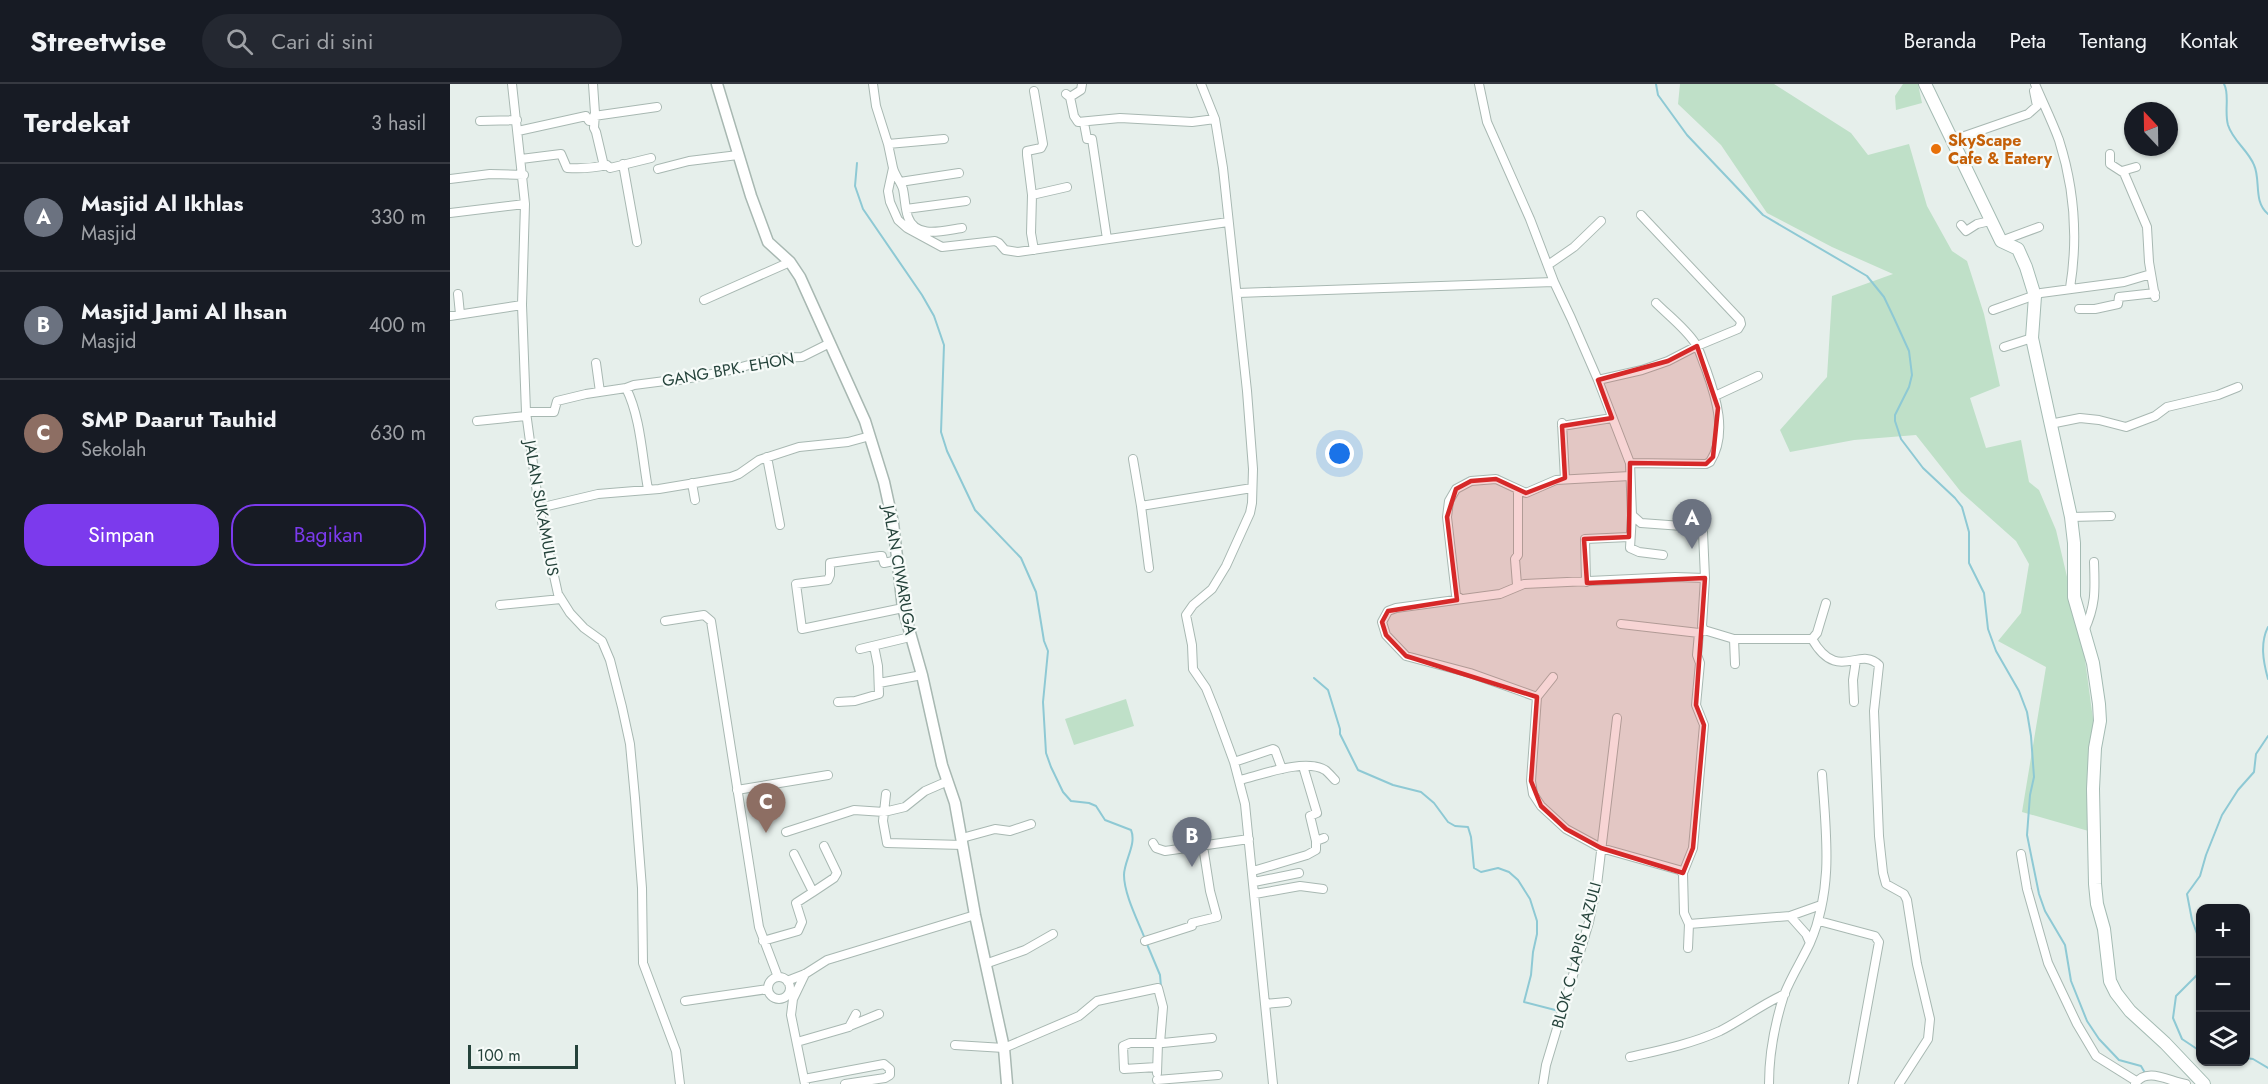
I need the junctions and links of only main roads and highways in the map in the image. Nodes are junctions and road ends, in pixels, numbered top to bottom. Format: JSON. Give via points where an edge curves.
{"nodes":[{"id":1,"x":1925,"y":84,"type":"edge"},
{"id":2,"x":2201,"y":1083,"type":"edge"}],
"edges":[{"from":1,"to":2,"type":"main road","via":[[2001,241],[2018,249],[2035,296],[2032,339],[2071,517],[2074,597],[2093,663],[2099,704],[2094,789],[2095,884],[2110,981],[2130,1011]]}]}
